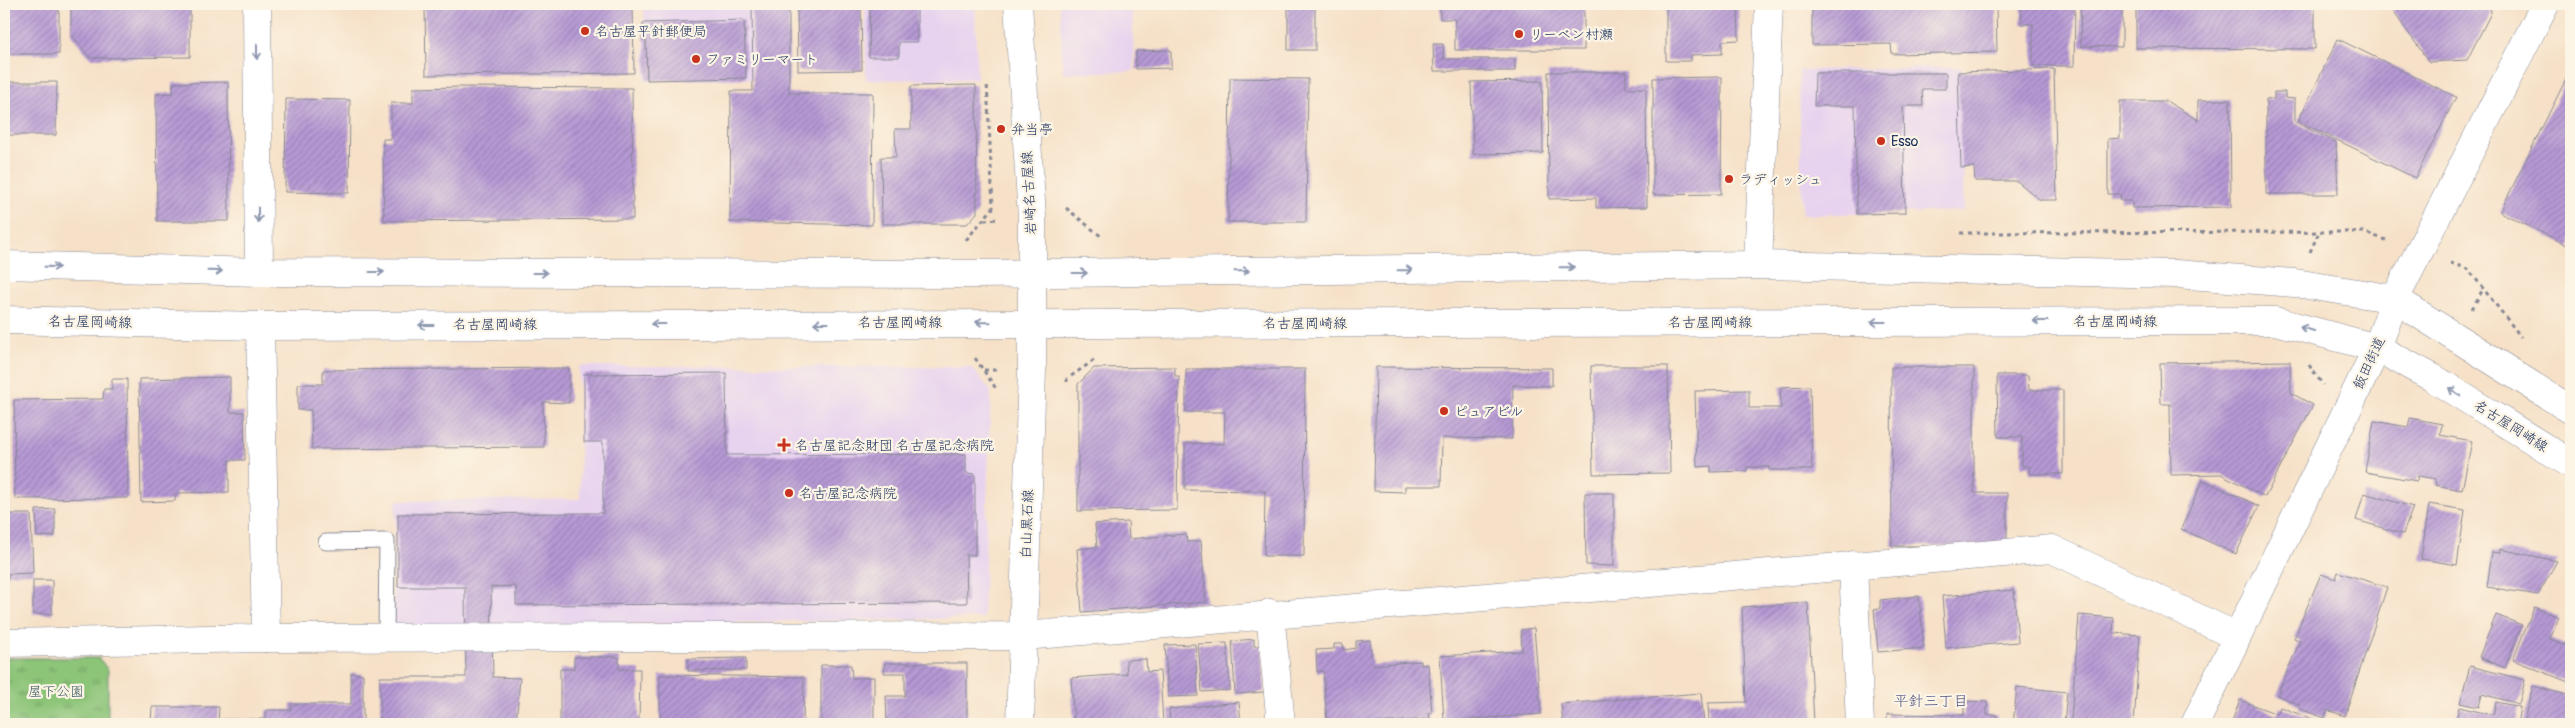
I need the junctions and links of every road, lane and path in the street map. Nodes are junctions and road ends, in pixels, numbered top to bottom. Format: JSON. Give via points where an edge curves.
{"nodes":[{"id":1,"x":257,"y":4,"type":"edge"},
{"id":2,"x":1018,"y":4,"type":"edge"},
{"id":3,"x":1769,"y":4,"type":"edge"},
{"id":4,"x":2545,"y":4,"type":"edge"},
{"id":5,"x":987,"y":80,"type":"dead end"},
{"id":6,"x":1064,"y":205,"type":"dead end"},
{"id":7,"x":1000,"y":219,"type":"dead end"},
{"id":8,"x":984,"y":220,"type":"junction"},
{"id":9,"x":2319,"y":232,"type":"junction"},
{"id":10,"x":1953,"y":233,"type":"dead end"},
{"id":11,"x":1110,"y":237,"type":"dead end"},
{"id":12,"x":958,"y":240,"type":"dead end"},
{"id":13,"x":2386,"y":240,"type":"dead end"},
{"id":14,"x":2306,"y":259,"type":"dead end"},
{"id":15,"x":2449,"y":263,"type":"dead end"},
{"id":16,"x":4,"y":265,"type":"edge"},
{"id":17,"x":1758,"y":265,"type":"junction"},
{"id":18,"x":258,"y":272,"type":"junction"},
{"id":19,"x":1031,"y":272,"type":"junction"},
{"id":20,"x":2484,"y":288,"type":"junction"},
{"id":21,"x":2395,"y":299,"type":"junction"},
{"id":22,"x":2471,"y":311,"type":"dead end"},
{"id":23,"x":4,"y":320,"type":"edge"},
{"id":24,"x":1032,"y":323,"type":"junction"},
{"id":25,"x":260,"y":326,"type":"junction"},
{"id":26,"x":2525,"y":342,"type":"dead end"},
{"id":27,"x":2377,"y":348,"type":"junction"},
{"id":28,"x":1102,"y":355,"type":"dead end"},
{"id":29,"x":965,"y":358,"type":"dead end"},
{"id":30,"x":983,"y":370,"type":"junction"},
{"id":31,"x":1001,"y":370,"type":"dead end"},
{"id":32,"x":1071,"y":371,"type":"dead end"},
{"id":33,"x":1078,"y":371,"type":"junction"},
{"id":34,"x":1067,"y":389,"type":"dead end"},
{"id":35,"x":997,"y":399,"type":"dead end"},
{"id":36,"x":2571,"y":410,"type":"edge"},
{"id":37,"x":2571,"y":464,"type":"edge"},
{"id":38,"x":326,"y":542,"type":"dead end"},
{"id":39,"x":1853,"y":565,"type":"junction"},
{"id":40,"x":1270,"y":613,"type":"junction"},
{"id":41,"x":1024,"y":636,"type":"junction"},
{"id":42,"x":2236,"y":636,"type":"junction"},
{"id":43,"x":266,"y":638,"type":"junction"},
{"id":44,"x":386,"y":638,"type":"junction"},
{"id":45,"x":4,"y":643,"type":"edge"},
{"id":46,"x":1020,"y":724,"type":"edge"},
{"id":47,"x":1281,"y":724,"type":"edge"},
{"id":48,"x":1860,"y":724,"type":"edge"},
{"id":49,"x":2195,"y":724,"type":"edge"}],
"edges":[{"from":1,"to":18,"type":"main road","one_way":true},
{"from":2,"to":19,"type":"main road","name":"岩崎名古屋線","via":[[1032,218]]},
{"from":3,"to":17,"type":"main road"},
{"from":4,"to":21,"type":"main road","name":"飯田街道"},
{"from":5,"to":8,"type":"path","via":[[993,208]]},
{"from":6,"to":11,"type":"path","via":[[1100,237]]},
{"from":7,"to":8,"type":"path"},
{"from":8,"to":12,"type":"path","via":[[968,240]]},
{"from":9,"to":10,"type":"path"},
{"from":9,"to":13,"type":"path","via":[[2364,232]]},
{"from":9,"to":14,"type":"path"},
{"from":15,"to":20,"type":"path","via":[[2468,269]]},
{"from":16,"to":18,"type":"main road","one_way":true},
{"from":19,"to":17,"type":"main road","one_way":true},
{"from":17,"to":21,"type":"main road","via":[[2176,274],[2294,283]]},
{"from":18,"to":19,"type":"main road","one_way":true},
{"from":19,"to":24,"type":"main road","name":"岩崎名古屋線"},
{"from":20,"to":22,"type":"path"},
{"from":20,"to":26,"type":"path"},
{"from":21,"to":27,"type":"main road","name":"飯田街道"},
{"from":21,"to":36,"type":"main road"},
{"from":23,"to":25,"type":"main road","name":"名古屋岡崎線"},
{"from":24,"to":25,"type":"main road","name":"名古屋岡崎線","one_way":true},
{"from":27,"to":24,"type":"main road","name":"名古屋岡崎線","one_way":true,"via":[[2275,321]]},
{"from":24,"to":41,"type":"main road","name":"白山黒石線"},
{"from":25,"to":43,"type":"main road"},
{"from":37,"to":27,"type":"main road","name":"名古屋岡崎線","one_way":true,"via":[[2434,378]]},
{"from":27,"to":42,"type":"main road","name":"飯田街道"},
{"from":28,"to":33,"type":"path"},
{"from":29,"to":30,"type":"path","via":[[975,358]]},
{"from":30,"to":31,"type":"path"},
{"from":30,"to":35,"type":"path","via":[[997,390]]},
{"from":32,"to":33,"type":"path"},
{"from":33,"to":34,"type":"path","via":[[1068,379]]},
{"from":38,"to":44,"type":"lane","via":[[387,541]]},
{"from":39,"to":40,"type":"main road"},
{"from":39,"to":42,"type":"main road","via":[[2052,549]]},
{"from":39,"to":48,"type":"main road"},
{"from":40,"to":41,"type":"main road"},
{"from":40,"to":47,"type":"main road"},
{"from":41,"to":44,"type":"main road"},
{"from":41,"to":46,"type":"main road","name":"白山黒石線"},
{"from":42,"to":49,"type":"main road","name":"飯田街道"},
{"from":43,"to":44,"type":"main road"},
{"from":43,"to":45,"type":"main road"}]}
